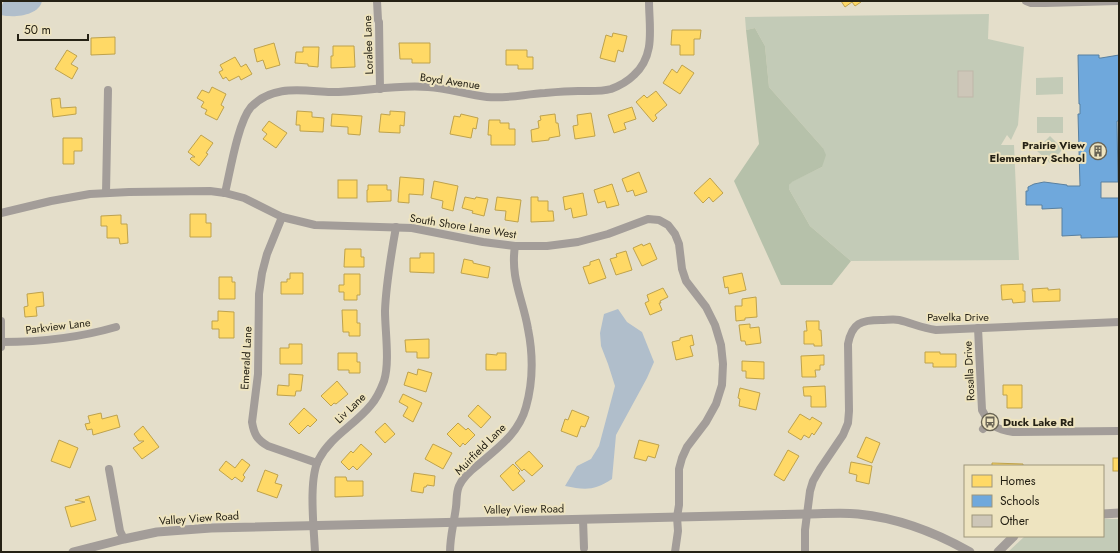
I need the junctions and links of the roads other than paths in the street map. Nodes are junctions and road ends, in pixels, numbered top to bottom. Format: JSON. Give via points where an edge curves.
{"nodes":[{"id":1,"x":377,"y":1,"type":"edge"},
{"id":2,"x":649,"y":1,"type":"edge"},
{"id":3,"x":1026,"y":1,"type":"edge"},
{"id":4,"x":1118,"y":1,"type":"edge"},
{"id":5,"x":380,"y":89,"type":"junction"},
{"id":6,"x":108,"y":90,"type":"dead end"},
{"id":7,"x":106,"y":193,"type":"junction"},
{"id":8,"x":225,"y":193,"type":"junction"},
{"id":9,"x":1,"y":213,"type":"edge"},
{"id":10,"x":282,"y":217,"type":"junction"},
{"id":11,"x":396,"y":227,"type":"junction"},
{"id":12,"x":515,"y":246,"type":"junction"},
{"id":13,"x":1,"y":321,"type":"edge"},
{"id":14,"x":1119,"y":322,"type":"edge"},
{"id":15,"x":116,"y":327,"type":"dead end"},
{"id":16,"x":978,"y":328,"type":"junction"},
{"id":17,"x":2,"y":342,"type":"edge"},
{"id":18,"x":1,"y":347,"type":"edge"},
{"id":19,"x":990,"y":422,"type":"junction"},
{"id":20,"x":983,"y":429,"type":"dead end"},
{"id":21,"x":1119,"y":431,"type":"edge"},
{"id":22,"x":317,"y":463,"type":"junction"},
{"id":23,"x":109,"y":469,"type":"dead end"},
{"id":24,"x":1119,"y":513,"type":"edge"},
{"id":25,"x":806,"y":514,"type":"junction"},
{"id":26,"x":1104,"y":514,"type":"edge"},
{"id":27,"x":677,"y":517,"type":"junction"},
{"id":28,"x":583,"y":519,"type":"junction"},
{"id":29,"x":452,"y":522,"type":"junction"},
{"id":30,"x":313,"y":525,"type":"junction"},
{"id":31,"x":1013,"y":537,"type":"edge"},
{"id":32,"x":124,"y":539,"type":"junction"},
{"id":33,"x":584,"y":548,"type":"dead end"},
{"id":34,"x":73,"y":552,"type":"edge"},
{"id":35,"x":315,"y":552,"type":"edge"},
{"id":36,"x":450,"y":552,"type":"edge"},
{"id":37,"x":675,"y":552,"type":"edge"},
{"id":38,"x":805,"y":552,"type":"edge"},
{"id":39,"x":970,"y":552,"type":"edge"},
{"id":40,"x":998,"y":552,"type":"edge"}],
"edges":[{"from":1,"to":5,"type":"street","name":"Loralee Lane"},
{"from":2,"to":5,"type":"street","name":"Boyd Avenue","via":[[649,52],[635,75],[611,89],[504,98],[428,87]]},
{"from":3,"to":4,"type":"street"},
{"from":5,"to":8,"type":"street","name":"Boyd Avenue","via":[[331,92],[286,90],[261,99],[244,118]]},
{"from":6,"to":7,"type":"street"},
{"from":7,"to":8,"type":"street","name":"South Shore Lane West"},
{"from":7,"to":9,"type":"street","name":"South Shore Lane West","via":[[51,201]]},
{"from":8,"to":10,"type":"street","name":"South Shore Lane West","via":[[244,198]]},
{"from":10,"to":11,"type":"street","name":"South Shore Lane West","via":[[315,225]]},
{"from":10,"to":22,"type":"street","name":"Emerald Lane","via":[[267,254],[259,294],[258,374],[253,430],[261,442]]},
{"from":11,"to":12,"type":"street","name":"South Shore Lane West"},
{"from":11,"to":22,"type":"street","name":"Liv Lane","via":[[386,294],[384,379],[372,405],[336,436]]},
{"from":12,"to":27,"type":"street","name":"South Shore Lane West","via":[[547,246],[578,242],[648,219],[659,220],[668,225],[675,234],[686,281],[706,307],[715,325],[723,364],[722,384],[716,404],[682,458],[679,469]]},
{"from":12,"to":29,"type":"street","name":"Muirfield Lane","via":[[515,281],[528,328],[531,354],[531,381],[526,407],[513,434],[472,470],[459,486]]},
{"from":13,"to":17,"type":"street"},
{"from":14,"to":16,"type":"street","name":"Pavelka Drive"},
{"from":15,"to":17,"type":"street","name":"Parkview Lane","via":[[72,338]]},
{"from":16,"to":19,"type":"street","name":"Rosalla Drive","via":[[982,410]]},
{"from":16,"to":25,"type":"street","name":"Pavelka Drive","via":[[936,330],[899,320],[870,320],[854,327],[849,335],[848,344],[848,423],[813,481]]},
{"from":17,"to":18,"type":"street"},
{"from":19,"to":20,"type":"street"},
{"from":19,"to":21,"type":"street","via":[[1003,431],[1013,432]]},
{"from":22,"to":30,"type":"street","name":"Liv Lane","via":[[313,487]]},
{"from":23,"to":32,"type":"street","via":[[120,531]]},
{"from":24,"to":26,"type":"street"},
{"from":25,"to":27,"type":"street","name":"Valley View Road"},
{"from":25,"to":38,"type":"street","name":"Pavelka Drive"},
{"from":25,"to":39,"type":"street","name":"Valley View Road","via":[[857,514],[894,519],[923,529]]},
{"from":27,"to":28,"type":"street","name":"Valley View Road"},
{"from":27,"to":37,"type":"street","name":"South Shore Lane West"},
{"from":28,"to":29,"type":"street","name":"Valley View Road"},
{"from":28,"to":33,"type":"street"},
{"from":29,"to":30,"type":"street","name":"Valley View Road"},
{"from":29,"to":36,"type":"street","name":"Muirfield Lane"},
{"from":30,"to":32,"type":"street","name":"Valley View Road","via":[[180,529]]},
{"from":30,"to":35,"type":"street","name":"Liv Lane"},
{"from":31,"to":40,"type":"street"},
{"from":32,"to":34,"type":"street","name":"Valley View Road"}]}
